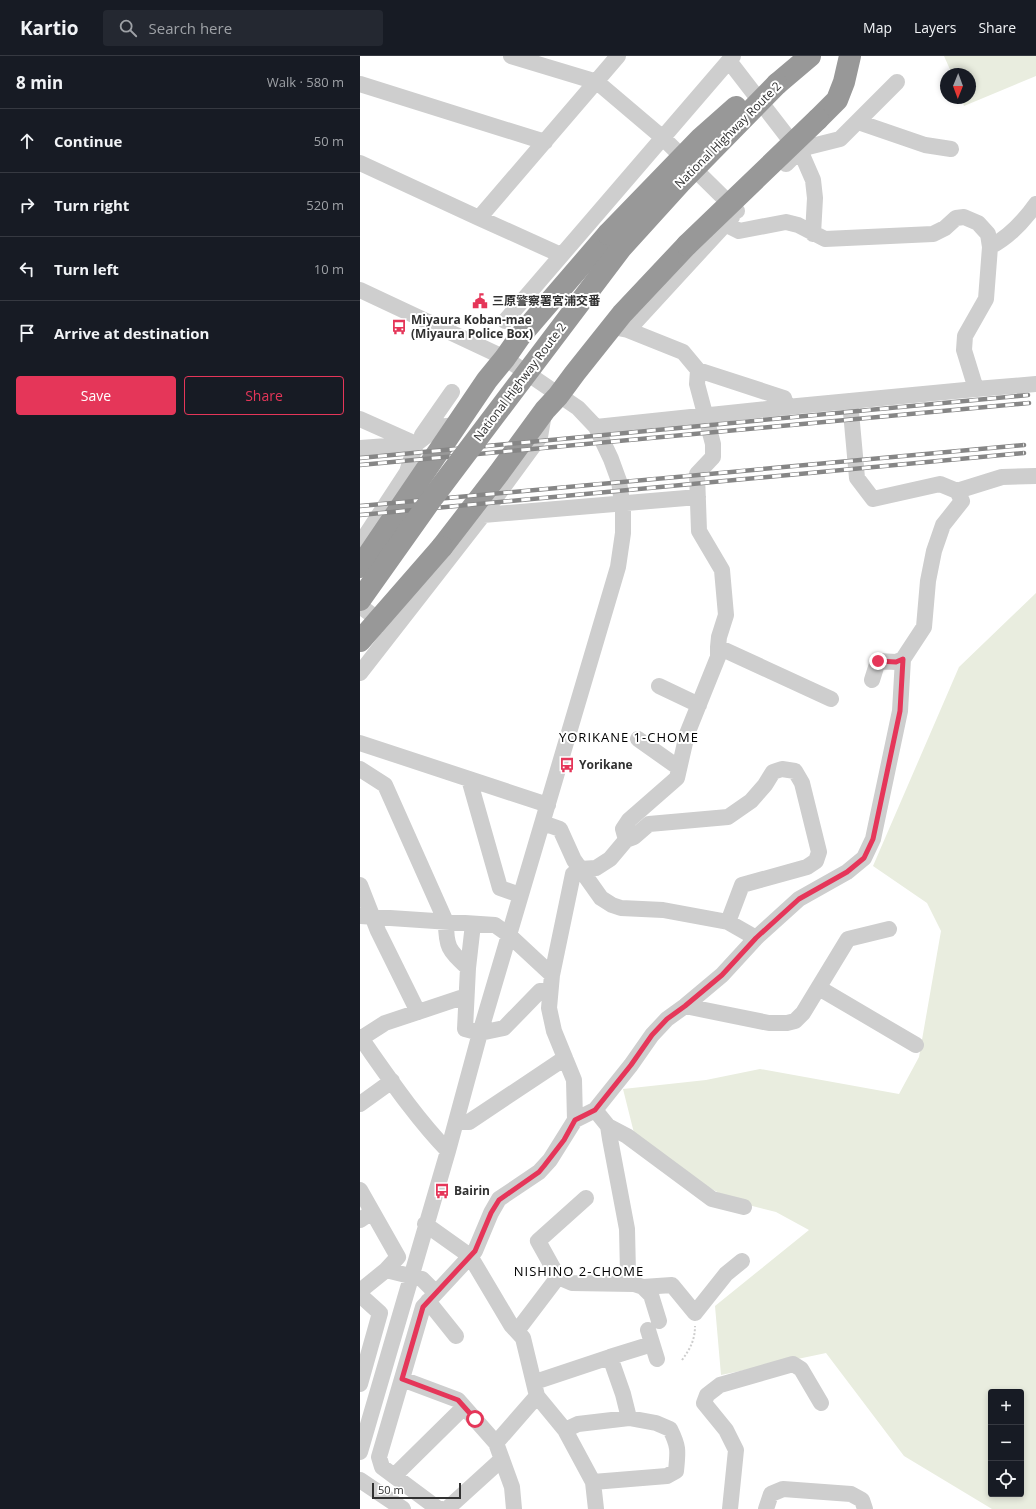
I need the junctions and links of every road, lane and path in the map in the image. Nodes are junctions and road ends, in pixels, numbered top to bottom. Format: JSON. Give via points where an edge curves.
{"nodes":[{"id":1,"x":511,"y":56,"type":"edge"},
{"id":2,"x":618,"y":56,"type":"edge"},
{"id":3,"x":800,"y":56,"type":"edge"},
{"id":4,"x":810,"y":56,"type":"edge"},
{"id":5,"x":850,"y":56,"type":"edge"},
{"id":6,"x":731,"y":58,"type":"edge"},
{"id":7,"x":774,"y":80,"type":"junction"},
{"id":8,"x":597,"y":82,"type":"junction"},
{"id":9,"x":897,"y":82,"type":"dead end"},
{"id":10,"x":360,"y":84,"type":"edge"},
{"id":11,"x":858,"y":122,"type":"junction"},
{"id":12,"x":663,"y":138,"type":"junction"},
{"id":13,"x":545,"y":142,"type":"junction"},
{"id":14,"x":951,"y":150,"type":"dead end"},
{"id":15,"x":798,"y":152,"type":"junction"},
{"id":16,"x":360,"y":163,"type":"edge"},
{"id":17,"x":1036,"y":204,"type":"edge"},
{"id":18,"x":737,"y":211,"type":"junction"},
{"id":19,"x":479,"y":218,"type":"junction"},
{"id":20,"x":725,"y":224,"type":"junction"},
{"id":21,"x":813,"y":234,"type":"junction"},
{"id":22,"x":990,"y":247,"type":"junction"},
{"id":23,"x":561,"y":255,"type":"junction"},
{"id":24,"x":537,"y":282,"type":"junction"},
{"id":25,"x":360,"y":290,"type":"edge"},
{"id":26,"x":537,"y":316,"type":"junction"},
{"id":27,"x":505,"y":321,"type":"dead end"},
{"id":28,"x":620,"y":329,"type":"junction"},
{"id":29,"x":505,"y":358,"type":"junction"},
{"id":30,"x":698,"y":370,"type":"junction"},
{"id":31,"x":1036,"y":384,"type":"edge"},
{"id":32,"x":976,"y":389,"type":"junction"},
{"id":33,"x":452,"y":392,"type":"dead end"},
{"id":34,"x":850,"y":401,"type":"junction"},
{"id":35,"x":552,"y":403,"type":"junction"},
{"id":36,"x":787,"y":407,"type":"junction"},
{"id":37,"x":706,"y":415,"type":"junction"},
{"id":38,"x":360,"y":419,"type":"edge"},
{"id":39,"x":456,"y":425,"type":"junction"},
{"id":40,"x":596,"y":427,"type":"junction"},
{"id":41,"x":391,"y":440,"type":"junction"},
{"id":42,"x":416,"y":444,"type":"junction"},
{"id":43,"x":360,"y":448,"type":"edge"},
{"id":44,"x":1036,"y":476,"type":"edge"},
{"id":45,"x":957,"y":491,"type":"junction"},
{"id":46,"x":698,"y":497,"type":"junction"},
{"id":47,"x":622,"y":503,"type":"junction"},
{"id":48,"x":483,"y":515,"type":"junction"},
{"id":49,"x":360,"y":544,"type":"edge"},
{"id":50,"x":360,"y":567,"type":"edge"},
{"id":51,"x":360,"y":600,"type":"edge"},
{"id":52,"x":360,"y":606,"type":"edge"},
{"id":53,"x":393,"y":631,"type":"junction"},
{"id":54,"x":360,"y":641,"type":"edge"},
{"id":55,"x":718,"y":647,"type":"junction"},
{"id":56,"x":903,"y":659,"type":"junction"},
{"id":57,"x":360,"y":673,"type":"edge"},
{"id":58,"x":872,"y":680,"type":"dead end"},
{"id":59,"x":659,"y":686,"type":"dead end"},
{"id":60,"x":831,"y":699,"type":"dead end"},
{"id":61,"x":699,"y":705,"type":"junction"},
{"id":62,"x":638,"y":738,"type":"dead end"},
{"id":63,"x":360,"y":743,"type":"edge"},
{"id":64,"x":679,"y":768,"type":"junction"},
{"id":65,"x":360,"y":770,"type":"edge"},
{"id":66,"x":469,"y":779,"type":"junction"},
{"id":67,"x":548,"y":805,"type":"junction"},
{"id":68,"x":543,"y":822,"type":"junction"},
{"id":69,"x":626,"y":840,"type":"junction"},
{"id":70,"x":580,"y":869,"type":"junction"},
{"id":71,"x":360,"y":885,"type":"edge"},
{"id":72,"x":520,"y":895,"type":"junction"},
{"id":73,"x":367,"y":916,"type":"edge"},
{"id":74,"x":446,"y":922,"type":"junction"},
{"id":75,"x":728,"y":922,"type":"junction"},
{"id":76,"x":473,"y":924,"type":"junction"},
{"id":77,"x":889,"y":929,"type":"dead end"},
{"id":78,"x":509,"y":935,"type":"junction"},
{"id":79,"x":756,"y":938,"type":"junction"},
{"id":80,"x":468,"y":968,"type":"junction"},
{"id":81,"x":551,"y":982,"type":"junction"},
{"id":82,"x":819,"y":988,"type":"junction"},
{"id":83,"x":466,"y":996,"type":"junction"},
{"id":84,"x":685,"y":1006,"type":"junction"},
{"id":85,"x":418,"y":1012,"type":"junction"},
{"id":86,"x":480,"y":1033,"type":"junction"},
{"id":87,"x":360,"y":1038,"type":"edge"},
{"id":88,"x":916,"y":1045,"type":"dead end"},
{"id":89,"x":565,"y":1058,"type":"junction"},
{"id":90,"x":392,"y":1081,"type":"junction"},
{"id":91,"x":360,"y":1104,"type":"edge"},
{"id":92,"x":595,"y":1110,"type":"junction"},
{"id":93,"x":575,"y":1120,"type":"junction"},
{"id":94,"x":456,"y":1122,"type":"junction"},
{"id":95,"x":608,"y":1126,"type":"junction"},
{"id":96,"x":448,"y":1151,"type":"junction"},
{"id":97,"x":360,"y":1190,"type":"edge"},
{"id":98,"x":586,"y":1198,"type":"dead end"},
{"id":99,"x":744,"y":1207,"type":"dead end"},
{"id":100,"x":366,"y":1216,"type":"edge"},
{"id":101,"x":425,"y":1224,"type":"junction"},
{"id":102,"x":470,"y":1256,"type":"junction"},
{"id":103,"x":742,"y":1262,"type":"dead end"},
{"id":104,"x":386,"y":1270,"type":"junction"},
{"id":105,"x":410,"y":1277,"type":"junction"},
{"id":106,"x":558,"y":1277,"type":"junction"},
{"id":107,"x":638,"y":1285,"type":"junction"},
{"id":108,"x":360,"y":1291,"type":"edge"},
{"id":109,"x":360,"y":1295,"type":"edge"},
{"id":110,"x":432,"y":1297,"type":"junction"},
{"id":111,"x":695,"y":1313,"type":"junction"},
{"id":112,"x":517,"y":1330,"type":"junction"},
{"id":113,"x":456,"y":1336,"type":"dead end"},
{"id":114,"x":610,"y":1357,"type":"junction"},
{"id":115,"x":682,"y":1360,"type":"dead end"},
{"id":116,"x":402,"y":1379,"type":"junction"},
{"id":117,"x":360,"y":1384,"type":"edge"},
{"id":118,"x":536,"y":1389,"type":"junction"},
{"id":119,"x":822,"y":1402,"type":"dead end"},
{"id":120,"x":464,"y":1407,"type":"junction"},
{"id":121,"x":629,"y":1418,"type":"junction"},
{"id":122,"x":565,"y":1430,"type":"junction"},
{"id":123,"x":496,"y":1443,"type":"junction"},
{"id":124,"x":360,"y":1452,"type":"edge"},
{"id":125,"x":502,"y":1459,"type":"junction"},
{"id":126,"x":394,"y":1476,"type":"junction"},
{"id":127,"x":360,"y":1480,"type":"edge"},
{"id":128,"x":593,"y":1482,"type":"junction"},
{"id":129,"x":403,"y":1509,"type":"edge"},
{"id":130,"x":442,"y":1509,"type":"edge"},
{"id":131,"x":446,"y":1509,"type":"edge"},
{"id":132,"x":514,"y":1509,"type":"edge"},
{"id":133,"x":596,"y":1509,"type":"edge"},
{"id":134,"x":730,"y":1509,"type":"edge"},
{"id":135,"x":766,"y":1509,"type":"edge"},
{"id":136,"x":865,"y":1509,"type":"edge"}],
"edges":[{"from":1,"to":8,"type":"street"},
{"from":2,"to":8,"type":"street"},
{"from":3,"to":7,"type":"highway","via":[[786,63]]},
{"from":4,"to":7,"type":"highway","name":"National Highway Route 2"},
{"from":5,"to":28,"type":"highway","bridge":true,"via":[[838,100],[687,245],[622,314]]},
{"from":6,"to":12,"type":"street"},
{"from":6,"to":15,"type":"street"},
{"from":7,"to":26,"type":"highway","bridge":true,"via":[[701,138],[608,234]]},
{"from":7,"to":51,"type":"highway","name":"National Highway Route 2","bridge":true,"via":[[621,248],[433,497]]},
{"from":8,"to":12,"type":"street"},
{"from":8,"to":13,"type":"street"},
{"from":9,"to":11,"type":"street"},
{"from":10,"to":13,"type":"street"},
{"from":11,"to":14,"type":"street","via":[[925,145]]},
{"from":11,"to":15,"type":"street","via":[[840,139]]},
{"from":12,"to":18,"type":"street"},
{"from":12,"to":23,"type":"street"},
{"from":13,"to":19,"type":"street"},
{"from":15,"to":18,"type":"street"},
{"from":15,"to":21,"type":"street","via":[[814,180]]},
{"from":16,"to":19,"type":"street"},
{"from":17,"to":22,"type":"street","via":[[1024,221]]},
{"from":18,"to":20,"type":"street"},
{"from":19,"to":23,"type":"street"},
{"from":20,"to":21,"type":"street","via":[[740,231],[786,222],[798,225]]},
{"from":20,"to":28,"type":"street"},
{"from":21,"to":22,"type":"street","via":[[825,240],[933,234],[956,218],[964,217],[978,223],[988,234]]},
{"from":22,"to":32,"type":"street","via":[[986,299],[965,336],[964,350]]},
{"from":23,"to":24,"type":"street"},
{"from":24,"to":26,"type":"street"},
{"from":24,"to":27,"type":"street"},
{"from":25,"to":29,"type":"street"},
{"from":26,"to":29,"type":"highway"},
{"from":28,"to":30,"type":"street","via":[[683,352]]},
{"from":28,"to":35,"type":"highway","via":[[574,373]]},
{"from":29,"to":35,"type":"street"},
{"from":29,"to":39,"type":"highway"},
{"from":30,"to":36,"type":"street","via":[[784,398]]},
{"from":30,"to":37,"type":"street","via":[[697,384]]},
{"from":31,"to":32,"type":"street"},
{"from":32,"to":34,"type":"street"},
{"from":33,"to":42,"type":"street"},
{"from":34,"to":36,"type":"street"},
{"from":34,"to":45,"type":"street","via":[[857,478],[874,499],[940,484]]},
{"from":35,"to":40,"type":"street","via":[[578,408]]},
{"from":35,"to":48,"type":"street","via":[[540,437]]},
{"from":35,"to":54,"type":"highway","bridge":true,"via":[[442,547]]},
{"from":36,"to":37,"type":"street"},
{"from":37,"to":40,"type":"street"},
{"from":37,"to":46,"type":"street","via":[[713,444],[713,457],[697,474]]},
{"from":38,"to":41,"type":"street"},
{"from":39,"to":42,"type":"street","via":[[438,427]]},
{"from":39,"to":50,"type":"highway"},
{"from":40,"to":47,"type":"street","via":[[619,481]]},
{"from":41,"to":42,"type":"street"},
{"from":41,"to":43,"type":"street"},
{"from":42,"to":49,"type":"street","via":[[407,472]]},
{"from":44,"to":45,"type":"street","via":[[1002,477]]},
{"from":45,"to":56,"type":"street","via":[[962,501],[943,525],[934,551],[928,581],[924,627]]},
{"from":46,"to":47,"type":"street"},
{"from":46,"to":55,"type":"street","via":[[699,531],[722,570],[726,616]]},
{"from":47,"to":48,"type":"street"},
{"from":47,"to":67,"type":"street","via":[[623,533],[618,566]]},
{"from":48,"to":53,"type":"street"},
{"from":52,"to":53,"type":"street"},
{"from":53,"to":57,"type":"street"},
{"from":55,"to":60,"type":"street"},
{"from":55,"to":61,"type":"street","via":[[718,658]]},
{"from":56,"to":58,"type":"street","via":[[896,662],[878,661]]},
{"from":56,"to":79,"type":"street","via":[[900,711],[873,839],[864,858],[847,872],[799,899]]},
{"from":59,"to":61,"type":"street"},
{"from":61,"to":64,"type":"street","via":[[687,734]]},
{"from":62,"to":64,"type":"street"},
{"from":63,"to":66,"type":"street"},
{"from":64,"to":69,"type":"street","via":[[677,778],[628,820],[623,829]]},
{"from":65,"to":74,"type":"street","via":[[385,785]]},
{"from":66,"to":67,"type":"street"},
{"from":66,"to":72,"type":"street","via":[[500,888]]},
{"from":67,"to":68,"type":"street"},
{"from":68,"to":70,"type":"street","via":[[560,829]]},
{"from":68,"to":72,"type":"street"},
{"from":69,"to":70,"type":"street","via":[[610,859],[596,868]]},
{"from":69,"to":75,"type":"street","via":[[634,837],[649,824],[728,817],[751,801],[773,772],[782,769],[795,771],[802,783],[819,852],[816,861],[807,867],[742,884]]},
{"from":70,"to":75,"type":"street","via":[[601,898],[612,905],[621,908],[663,910]]},
{"from":70,"to":81,"type":"street","via":[[573,874]]},
{"from":71,"to":73,"type":"street"},
{"from":72,"to":78,"type":"street"},
{"from":73,"to":74,"type":"street"},
{"from":73,"to":85,"type":"street","via":[[378,931]]},
{"from":74,"to":76,"type":"street"},
{"from":74,"to":80,"type":"street","via":[[446,938],[452,952]]},
{"from":75,"to":79,"type":"street"},
{"from":76,"to":78,"type":"street","via":[[495,925]]},
{"from":76,"to":80,"type":"street"},
{"from":77,"to":82,"type":"street","via":[[848,939]]},
{"from":78,"to":81,"type":"street"},
{"from":78,"to":86,"type":"street"},
{"from":79,"to":84,"type":"street","via":[[722,975]]},
{"from":80,"to":83,"type":"street"},
{"from":81,"to":86,"type":"street","via":[[504,1028]]},
{"from":81,"to":89,"type":"street","via":[[549,1008]]},
{"from":82,"to":84,"type":"street","via":[[803,1013],[787,1023],[769,1023]]},
{"from":82,"to":88,"type":"street"},
{"from":83,"to":85,"type":"street"},
{"from":83,"to":86,"type":"street","via":[[464,1029]]},
{"from":84,"to":92,"type":"street","via":[[667,1019],[652,1035]]},
{"from":85,"to":87,"type":"street","via":[[386,1023]]},
{"from":86,"to":94,"type":"street"},
{"from":87,"to":90,"type":"street"},
{"from":89,"to":93,"type":"street","via":[[574,1080]]},
{"from":89,"to":94,"type":"street","via":[[469,1122]]},
{"from":90,"to":91,"type":"street"},
{"from":90,"to":96,"type":"street"},
{"from":92,"to":93,"type":"street"},
{"from":92,"to":95,"type":"street"},
{"from":93,"to":102,"type":"street","via":[[550,1160],[539,1172],[499,1200],[475,1251]]},
{"from":94,"to":96,"type":"street"},
{"from":95,"to":99,"type":"street","via":[[627,1136],[712,1199]]},
{"from":95,"to":107,"type":"street","via":[[627,1229],[628,1273]]},
{"from":96,"to":101,"type":"street"},
{"from":97,"to":100,"type":"street"},
{"from":98,"to":106,"type":"street","via":[[538,1241]]},
{"from":100,"to":104,"type":"street","via":[[398,1258]]},
{"from":101,"to":102,"type":"street"},
{"from":101,"to":105,"type":"street"},
{"from":102,"to":110,"type":"street"},
{"from":102,"to":112,"type":"street","via":[[511,1325]]},
{"from":103,"to":111,"type":"street","via":[[726,1274]]},
{"from":104,"to":105,"type":"street"},
{"from":104,"to":108,"type":"street"},
{"from":105,"to":110,"type":"street","via":[[422,1279]]},
{"from":105,"to":124,"type":"street"},
{"from":106,"to":107,"type":"street","via":[[572,1283]]},
{"from":106,"to":112,"type":"street"},
{"from":107,"to":111,"type":"street","via":[[672,1285]]},
{"from":107,"to":114,"type":"street","via":[[651,1295],[654,1339]]},
{"from":109,"to":117,"type":"street","via":[[380,1313]]},
{"from":110,"to":113,"type":"street"},
{"from":110,"to":116,"type":"street","via":[[423,1307]]},
{"from":111,"to":115,"type":"path","via":[[692,1346]]},
{"from":112,"to":118,"type":"street","via":[[523,1338]]},
{"from":114,"to":118,"type":"street"},
{"from":114,"to":121,"type":"street"},
{"from":116,"to":120,"type":"street","via":[[458,1400]]},
{"from":116,"to":126,"type":"street","via":[[379,1457],[382,1467]]},
{"from":118,"to":122,"type":"street"},
{"from":118,"to":123,"type":"street"},
{"from":119,"to":134,"type":"street","via":[[801,1368],[793,1364],[720,1385],[707,1395],[704,1403],[726,1430],[736,1450]]},
{"from":120,"to":123,"type":"street"},
{"from":120,"to":126,"type":"street"},
{"from":121,"to":122,"type":"street","via":[[578,1424]]},
{"from":121,"to":128,"type":"street","via":[[656,1423],[670,1429],[678,1451],[676,1471],[667,1476]]},
{"from":122,"to":128,"type":"street"},
{"from":123,"to":125,"type":"street"},
{"from":125,"to":131,"type":"street"},
{"from":125,"to":132,"type":"street","via":[[512,1487]]},
{"from":126,"to":130,"type":"street","via":[[437,1508]]},
{"from":127,"to":129,"type":"street"},
{"from":128,"to":133,"type":"street"},
{"from":135,"to":136,"type":"street","via":[[772,1494],[783,1489],[851,1494],[862,1500]]}]}
